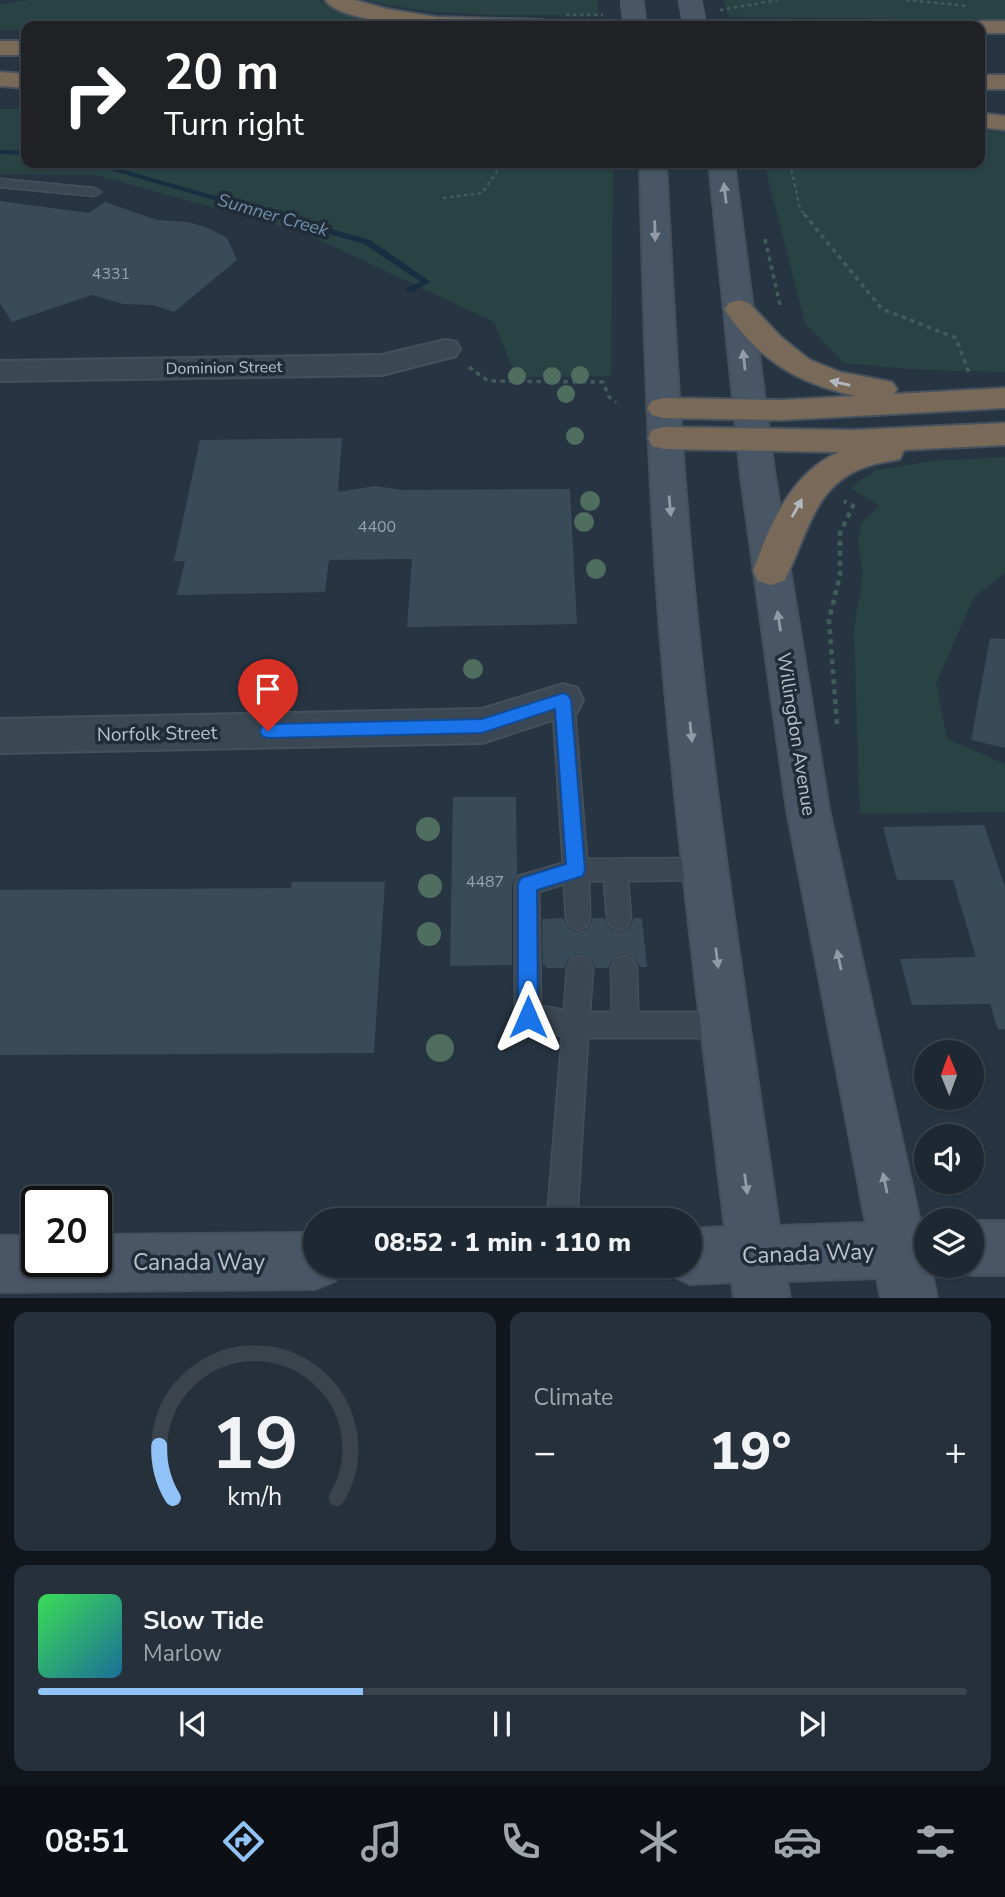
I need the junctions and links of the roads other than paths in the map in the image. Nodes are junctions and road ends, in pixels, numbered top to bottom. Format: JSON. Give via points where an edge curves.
{"nodes":[{"id":1,"x":335,"y":0,"type":"edge"},
{"id":2,"x":632,"y":0,"type":"edge"},
{"id":3,"x":690,"y":0,"type":"edge"},
{"id":4,"x":408,"y":21,"type":"edge"},
{"id":5,"x":634,"y":21,"type":"edge"},
{"id":6,"x":694,"y":21,"type":"edge"},
{"id":7,"x":985,"y":27,"type":"edge"},
{"id":8,"x":1005,"y":27,"type":"edge"},
{"id":9,"x":985,"y":45,"type":"edge"},
{"id":10,"x":1005,"y":46,"type":"edge"},
{"id":11,"x":0,"y":48,"type":"edge"},
{"id":12,"x":21,"y":48,"type":"edge"},
{"id":13,"x":0,"y":79,"type":"edge"},
{"id":14,"x":21,"y":81,"type":"edge"},
{"id":15,"x":985,"y":82,"type":"edge"},
{"id":16,"x":1005,"y":82,"type":"edge"},
{"id":17,"x":0,"y":90,"type":"edge"},
{"id":18,"x":21,"y":90,"type":"edge"},
{"id":19,"x":985,"y":121,"type":"edge"},
{"id":20,"x":1005,"y":123,"type":"edge"},
{"id":21,"x":653,"y":168,"type":"edge"},
{"id":22,"x":722,"y":168,"type":"edge"},
{"id":23,"x":0,"y":183,"type":"edge"},
{"id":24,"x":94,"y":192,"type":"dead end"},
{"id":25,"x":739,"y":309,"type":"junction"},
{"id":26,"x":445,"y":349,"type":"road end"},
{"id":27,"x":0,"y":371,"type":"edge"},
{"id":28,"x":993,"y":399,"type":"edge"},
{"id":29,"x":664,"y":423,"type":"junction"},
{"id":30,"x":752,"y":425,"type":"junction"},
{"id":31,"x":992,"y":435,"type":"edge"},
{"id":32,"x":771,"y":571,"type":"junction"},
{"id":33,"x":563,"y":700,"type":"joint"},
{"id":34,"x":0,"y":736,"type":"edge"},
{"id":35,"x":615,"y":869,"type":"junction"},
{"id":36,"x":706,"y":869,"type":"junction"},
{"id":37,"x":576,"y":870,"type":"junction"},
{"id":38,"x":578,"y":918,"type":"dead end"},
{"id":39,"x":619,"y":918,"type":"dead end"},
{"id":40,"x":580,"y":968,"type":"dead end"},
{"id":41,"x":624,"y":968,"type":"dead end"},
{"id":42,"x":576,"y":1025,"type":"junction"},
{"id":43,"x":725,"y":1025,"type":"junction"},
{"id":44,"x":625,"y":1026,"type":"junction"},
{"id":45,"x":563,"y":1208,"type":"edge"},
{"id":46,"x":984,"y":1248,"type":"edge"},
{"id":47,"x":1005,"y":1248,"type":"edge"},
{"id":48,"x":702,"y":1260,"type":"edge"},
{"id":49,"x":303,"y":1261,"type":"edge"},
{"id":50,"x":0,"y":1264,"type":"edge"},
{"id":51,"x":911,"y":1266,"type":"edge"},
{"id":52,"x":759,"y":1277,"type":"edge"}],
"edges":[{"from":1,"to":4,"type":"highway","via":[[370,14]]},
{"from":2,"to":5,"type":"main road","bridge":true},
{"from":3,"to":6,"type":"main road","bridge":true},
{"from":7,"to":8,"type":"highway"},
{"from":9,"to":10,"type":"highway"},
{"from":11,"to":12,"type":"highway"},
{"from":13,"to":14,"type":"highway"},
{"from":15,"to":16,"type":"highway"},
{"from":17,"to":18,"type":"highway"},
{"from":19,"to":20,"type":"highway"},
{"from":21,"to":29,"type":"main road","one_way":true},
{"from":25,"to":22,"type":"main road","name":"Willingdon Avenue","one_way":true},
{"from":23,"to":24,"type":"lane"},
{"from":28,"to":25,"type":"highway","one_way":true,"via":[[825,379],[801,369],[770,346]]},
{"from":30,"to":25,"type":"main road","name":"Willingdon Avenue","one_way":true},
{"from":26,"to":27,"type":"street","name":"Dominion Street","via":[[382,365]]},
{"from":28,"to":30,"type":"highway"},
{"from":29,"to":30,"type":"highway"},
{"from":29,"to":36,"type":"main road","one_way":true},
{"from":30,"to":31,"type":"highway","via":[[853,441]]},
{"from":30,"to":32,"type":"main road","name":"Willingdon Avenue"},
{"from":32,"to":31,"type":"highway","one_way":true,"via":[[802,498],[846,462],[894,449]]},
{"from":51,"to":32,"type":"main road","name":"Willingdon Avenue","one_way":true,"via":[[808,810]]},
{"from":33,"to":34,"type":"street","name":"Norfolk Street","via":[[482,726]]},
{"from":33,"to":37,"type":"lane"},
{"from":35,"to":36,"type":"lane"},
{"from":35,"to":37,"type":"lane"},
{"from":35,"to":39,"type":"lane"},
{"from":36,"to":43,"type":"main road","one_way":true},
{"from":37,"to":38,"type":"lane"},
{"from":37,"to":42,"type":"lane","via":[[527,884],[528,1017]]},
{"from":40,"to":42,"type":"lane"},
{"from":41,"to":44,"type":"lane"},
{"from":42,"to":44,"type":"lane"},
{"from":42,"to":45,"type":"lane"},
{"from":43,"to":44,"type":"lane"},
{"from":43,"to":52,"type":"main road","one_way":true},
{"from":46,"to":47,"type":"main road"},
{"from":48,"to":52,"type":"main road","name":"Canada Way"},
{"from":49,"to":50,"type":"main road","name":"Canada Way"},
{"from":51,"to":52,"type":"main road","name":"Canada Way"}]}
